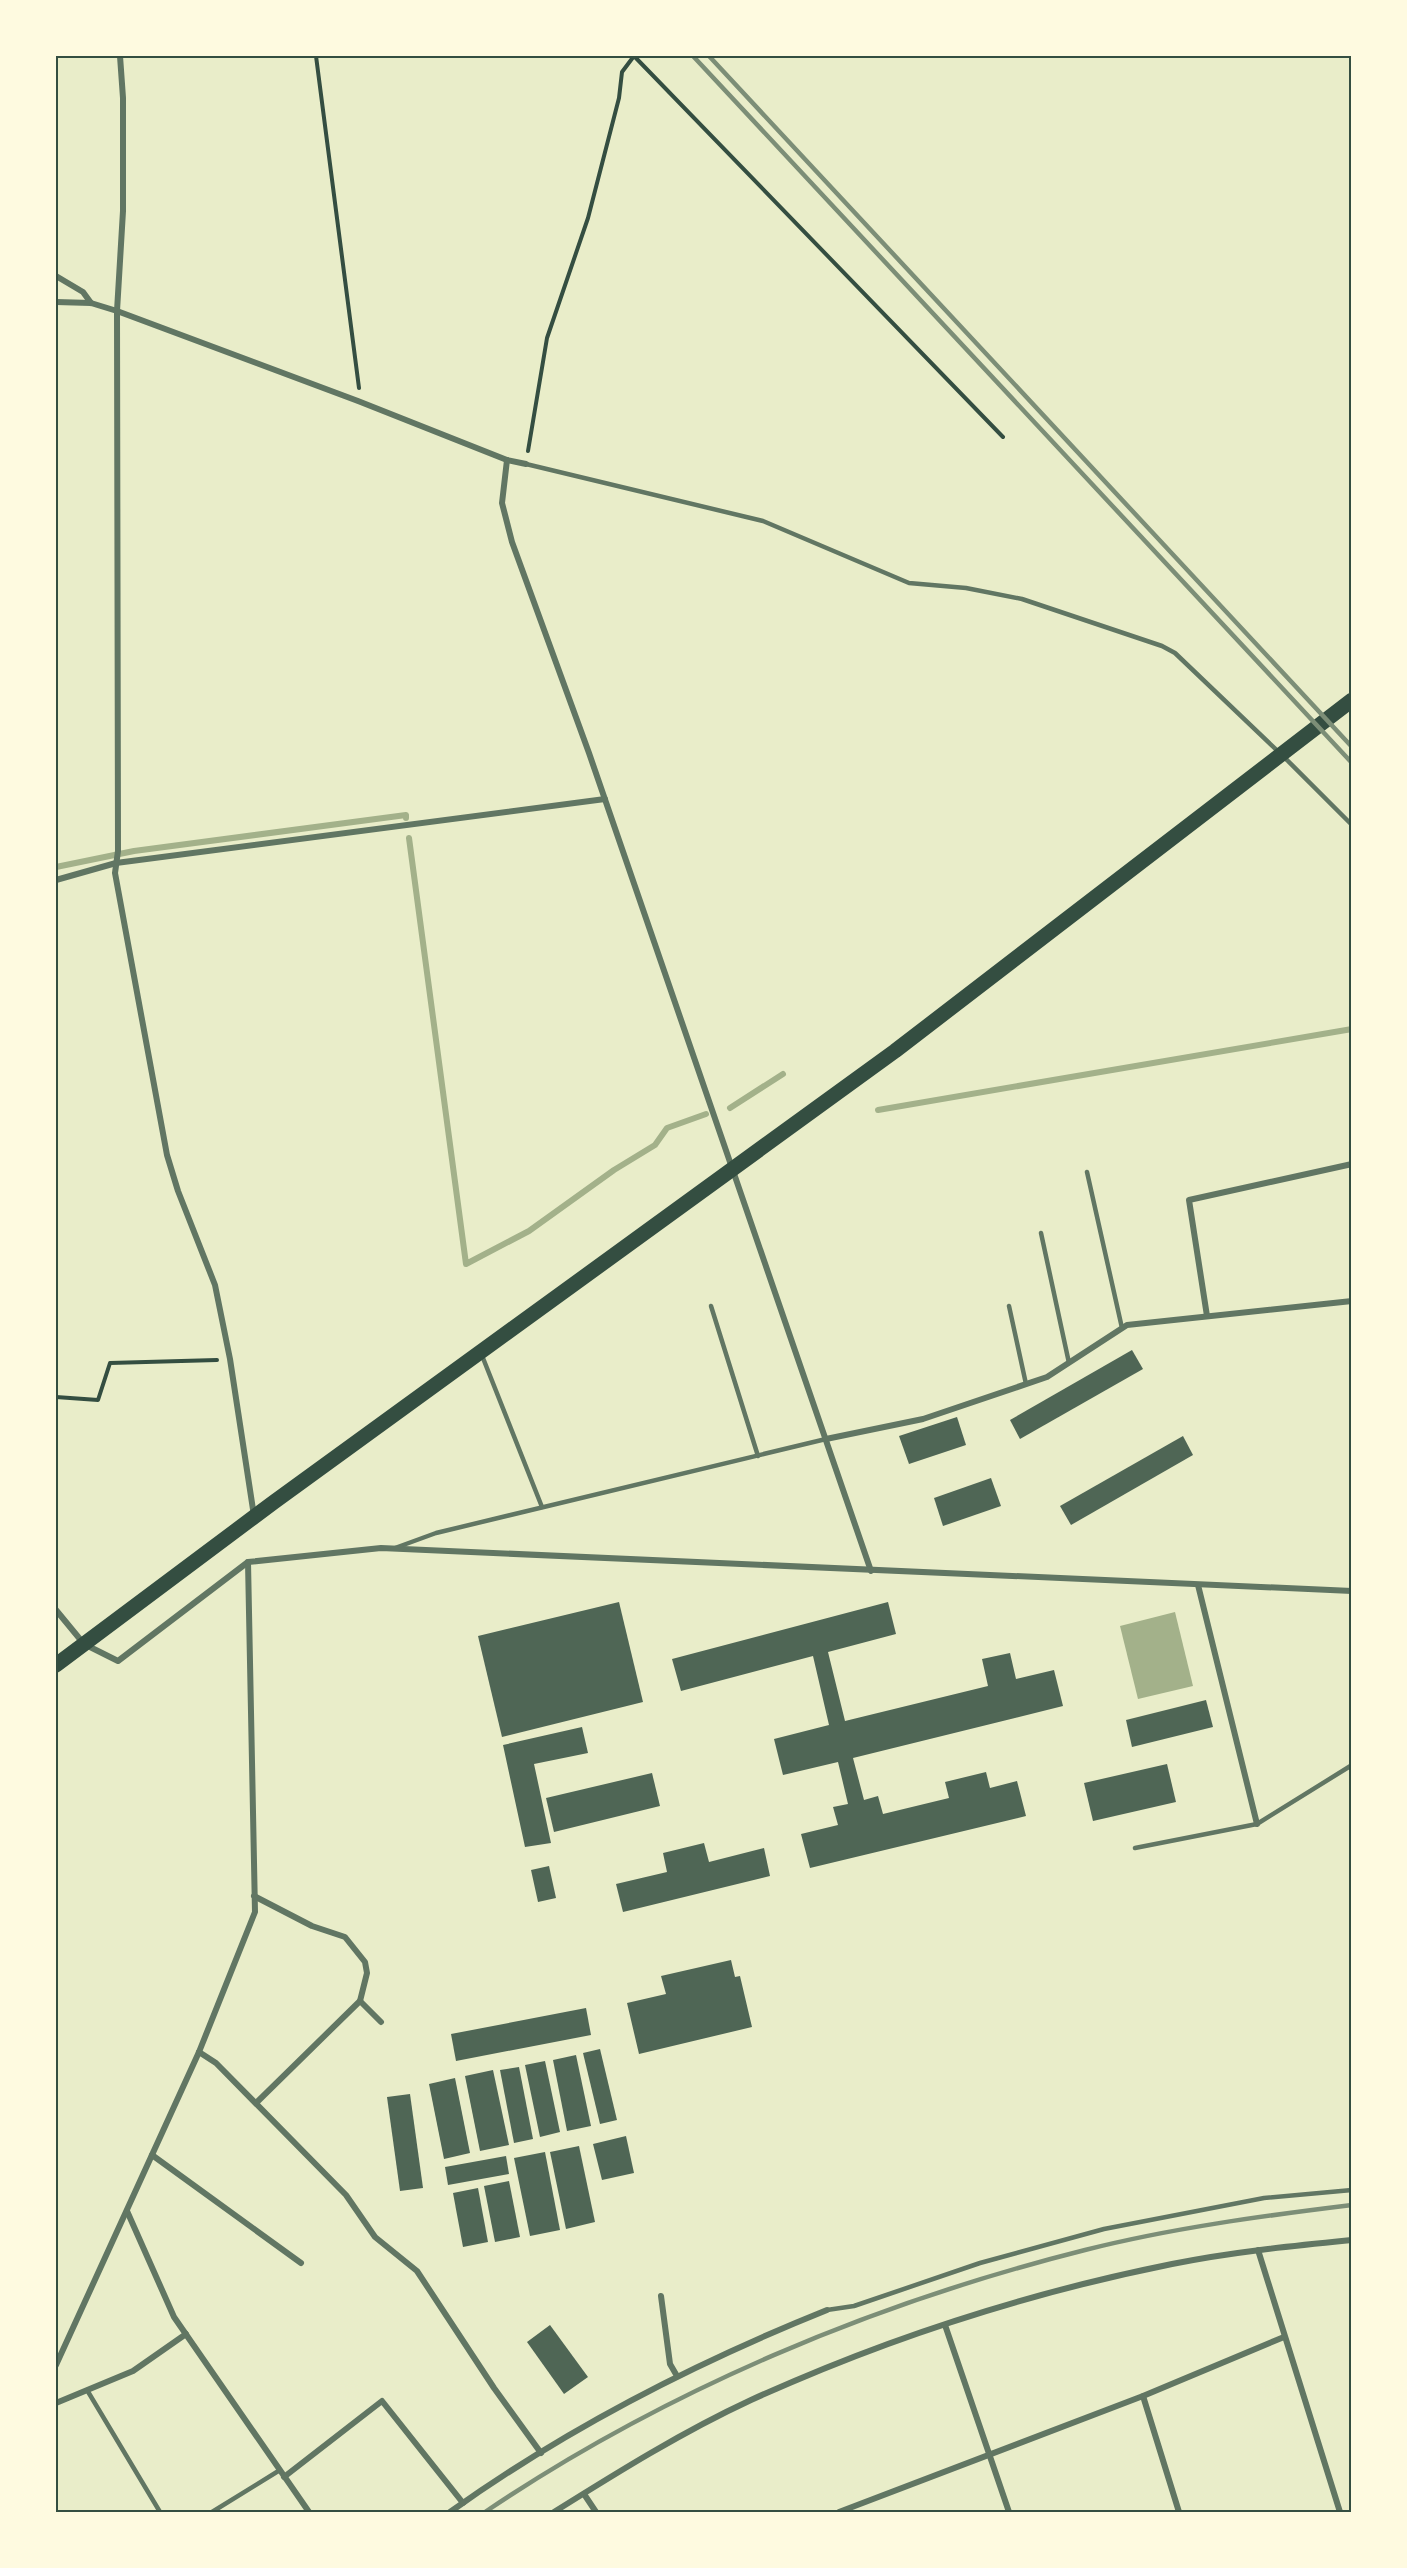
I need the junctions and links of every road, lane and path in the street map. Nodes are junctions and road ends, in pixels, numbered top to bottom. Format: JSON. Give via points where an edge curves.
{"nodes":[{"id":1,"x":120,"y":56,"type":"edge"},
{"id":2,"x":316,"y":56,"type":"edge"},
{"id":3,"x":634,"y":56,"type":"edge"},
{"id":4,"x":56,"y":276,"type":"edge"},
{"id":5,"x":56,"y":302,"type":"edge"},
{"id":6,"x":91,"y":303,"type":"junction"},
{"id":7,"x":117,"y":311,"type":"junction"},
{"id":8,"x":358,"y":401,"type":"junction"},
{"id":9,"x":1003,"y":437,"type":"dead end"},
{"id":10,"x":507,"y":460,"type":"junction"},
{"id":11,"x":526,"y":464,"type":"junction"},
{"id":12,"x":1352,"y":700,"type":"edge"},
{"id":13,"x":605,"y":799,"type":"junction"},
{"id":14,"x":1352,"y":825,"type":"edge"},
{"id":15,"x":116,"y":863,"type":"junction"},
{"id":16,"x":56,"y":880,"type":"edge"},
{"id":17,"x":1352,"y":1164,"type":"edge"},
{"id":18,"x":733,"y":1168,"type":"junction"},
{"id":19,"x":1088,"y":1172,"type":"dead end"},
{"id":20,"x":1041,"y":1233,"type":"dead end"},
{"id":21,"x":1352,"y":1301,"type":"edge"},
{"id":22,"x":711,"y":1306,"type":"dead end"},
{"id":23,"x":1009,"y":1306,"type":"dead end"},
{"id":24,"x":1208,"y":1316,"type":"junction"},
{"id":25,"x":1122,"y":1328,"type":"junction"},
{"id":26,"x":481,"y":1352,"type":"junction"},
{"id":27,"x":230,"y":1359,"type":"junction"},
{"id":28,"x":1068,"y":1363,"type":"junction"},
{"id":29,"x":1026,"y":1384,"type":"junction"},
{"id":30,"x":56,"y":1397,"type":"edge"},
{"id":31,"x":826,"y":1439,"type":"junction"},
{"id":32,"x":758,"y":1456,"type":"junction"},
{"id":33,"x":542,"y":1507,"type":"junction"},
{"id":34,"x":255,"y":1517,"type":"junction"},
{"id":35,"x":393,"y":1549,"type":"junction"},
{"id":36,"x":248,"y":1562,"type":"junction"},
{"id":37,"x":871,"y":1571,"type":"junction"},
{"id":38,"x":1198,"y":1585,"type":"junction"},
{"id":39,"x":1352,"y":1591,"type":"edge"},
{"id":40,"x":56,"y":1610,"type":"edge"},
{"id":41,"x":84,"y":1644,"type":"junction"},
{"id":42,"x":56,"y":1665,"type":"edge"},
{"id":43,"x":1352,"y":1765,"type":"edge"},
{"id":44,"x":1257,"y":1824,"type":"junction"},
{"id":45,"x":1135,"y":1848,"type":"dead end"},
{"id":46,"x":254,"y":1896,"type":"junction"},
{"id":47,"x":360,"y":2001,"type":"junction"},
{"id":48,"x":381,"y":2022,"type":"dead end"},
{"id":49,"x":199,"y":2052,"type":"junction"},
{"id":50,"x":256,"y":2103,"type":"junction"},
{"id":51,"x":152,"y":2155,"type":"junction"},
{"id":52,"x":1352,"y":2190,"type":"edge"},
{"id":53,"x":127,"y":2211,"type":"junction"},
{"id":54,"x":1352,"y":2240,"type":"edge"},
{"id":55,"x":1258,"y":2250,"type":"junction"},
{"id":56,"x":301,"y":2263,"type":"dead end"},
{"id":57,"x":661,"y":2296,"type":"dead end"},
{"id":58,"x":827,"y":2310,"type":"joint"},
{"id":59,"x":945,"y":2325,"type":"junction"},
{"id":60,"x":186,"y":2334,"type":"junction"},
{"id":61,"x":1284,"y":2337,"type":"junction"},
{"id":62,"x":56,"y":2365,"type":"edge"},
{"id":63,"x":677,"y":2376,"type":"junction"},
{"id":64,"x":87,"y":2390,"type":"junction"},
{"id":65,"x":1143,"y":2396,"type":"junction"},
{"id":66,"x":56,"y":2403,"type":"edge"},
{"id":67,"x":541,"y":2453,"type":"junction"},
{"id":68,"x":989,"y":2455,"type":"junction"},
{"id":69,"x":282,"y":2473,"type":"junction"},
{"id":70,"x":584,"y":2494,"type":"junction"},
{"id":71,"x":463,"y":2504,"type":"junction"},
{"id":72,"x":160,"y":2512,"type":"edge"},
{"id":73,"x":212,"y":2512,"type":"edge"},
{"id":74,"x":309,"y":2512,"type":"edge"},
{"id":75,"x":450,"y":2512,"type":"edge"},
{"id":76,"x":554,"y":2512,"type":"edge"},
{"id":77,"x":596,"y":2512,"type":"edge"},
{"id":78,"x":838,"y":2512,"type":"edge"},
{"id":79,"x":1009,"y":2512,"type":"edge"},
{"id":80,"x":1179,"y":2512,"type":"edge"},
{"id":81,"x":1340,"y":2512,"type":"edge"}],
"edges":[{"from":1,"to":7,"type":"street","via":[[123,211]]},
{"from":2,"to":8,"type":"path"},
{"from":3,"to":9,"type":"path"},
{"from":3,"to":11,"type":"path","via":[[622,72],[588,218],[547,338]]},
{"from":4,"to":6,"type":"street","via":[[83,292]]},
{"from":5,"to":6,"type":"street"},
{"from":6,"to":7,"type":"street"},
{"from":7,"to":8,"type":"street"},
{"from":7,"to":15,"type":"street"},
{"from":8,"to":10,"type":"street"},
{"from":10,"to":11,"type":"street"},
{"from":10,"to":13,"type":"street","via":[[502,502],[512,542]]},
{"from":11,"to":14,"type":"lane","via":[[763,522],[909,583],[966,588],[1022,599],[1162,645],[1270,743]]},
{"from":12,"to":18,"type":"main road","via":[[895,1051]]},
{"from":13,"to":15,"type":"street"},
{"from":13,"to":18,"type":"street"},
{"from":15,"to":16,"type":"street"},
{"from":15,"to":27,"type":"street","via":[[167,1155],[215,1285]]},
{"from":17,"to":24,"type":"street","via":[[1189,1200]]},
{"from":18,"to":26,"type":"main road"},
{"from":18,"to":31,"type":"street"},
{"from":19,"to":25,"type":"lane"},
{"from":20,"to":28,"type":"lane"},
{"from":21,"to":24,"type":"street"},
{"from":22,"to":32,"type":"lane"},
{"from":23,"to":29,"type":"lane"},
{"from":24,"to":25,"type":"street"},
{"from":25,"to":28,"type":"street"},
{"from":26,"to":33,"type":"lane"},
{"from":26,"to":34,"type":"main road"},
{"from":27,"to":30,"type":"path","via":[[110,1363],[98,1400]]},
{"from":27,"to":34,"type":"street"},
{"from":28,"to":29,"type":"street","via":[[1047,1377]]},
{"from":29,"to":31,"type":"street","via":[[923,1419]]},
{"from":31,"to":32,"type":"lane"},
{"from":31,"to":37,"type":"street"},
{"from":32,"to":33,"type":"lane"},
{"from":33,"to":35,"type":"lane","via":[[436,1533]]},
{"from":34,"to":41,"type":"main road"},
{"from":35,"to":36,"type":"street"},
{"from":35,"to":37,"type":"street"},
{"from":36,"to":41,"type":"street","via":[[118,1661]]},
{"from":36,"to":46,"type":"street"},
{"from":37,"to":38,"type":"street"},
{"from":38,"to":39,"type":"street"},
{"from":38,"to":44,"type":"street"},
{"from":40,"to":41,"type":"street"},
{"from":41,"to":42,"type":"main road"},
{"from":43,"to":44,"type":"lane"},
{"from":44,"to":45,"type":"lane"},
{"from":46,"to":47,"type":"street","via":[[312,1926],[345,1937],[365,1962],[367,1973]]},
{"from":46,"to":49,"type":"street","via":[[255,1912]]},
{"from":47,"to":48,"type":"street"},
{"from":47,"to":50,"type":"street"},
{"from":49,"to":50,"type":"street","via":[[216,2063]]},
{"from":49,"to":51,"type":"street"},
{"from":50,"to":67,"type":"street","via":[[346,2195],[375,2237],[417,2271]]},
{"from":51,"to":53,"type":"street"},
{"from":51,"to":56,"type":"street"},
{"from":52,"to":58,"type":"lane","via":[[1264,2198],[1104,2229],[981,2263],[854,2306]]},
{"from":53,"to":60,"type":"street","via":[[174,2317]]},
{"from":53,"to":62,"type":"street"},
{"from":54,"to":55,"type":"street"},
{"from":55,"to":59,"type":"street","via":[[1098,2281]]},
{"from":55,"to":61,"type":"street"},
{"from":57,"to":63,"type":"street","via":[[670,2364]]},
{"from":58,"to":63,"type":"street"},
{"from":59,"to":68,"type":"street"},
{"from":59,"to":70,"type":"street","via":[[846,2360],[750,2401],[681,2436]]},
{"from":60,"to":64,"type":"street","via":[[133,2371]]},
{"from":60,"to":69,"type":"street"},
{"from":61,"to":65,"type":"street"},
{"from":61,"to":81,"type":"street"},
{"from":63,"to":67,"type":"street"},
{"from":64,"to":66,"type":"street"},
{"from":64,"to":72,"type":"lane"},
{"from":65,"to":68,"type":"street"},
{"from":65,"to":80,"type":"street"},
{"from":67,"to":71,"type":"street"},
{"from":68,"to":78,"type":"street"},
{"from":68,"to":79,"type":"street"},
{"from":69,"to":71,"type":"street","via":[[382,2402]]},
{"from":69,"to":73,"type":"lane"},
{"from":69,"to":74,"type":"street"},
{"from":70,"to":76,"type":"street"},
{"from":70,"to":77,"type":"street"},
{"from":71,"to":75,"type":"street"}]}
